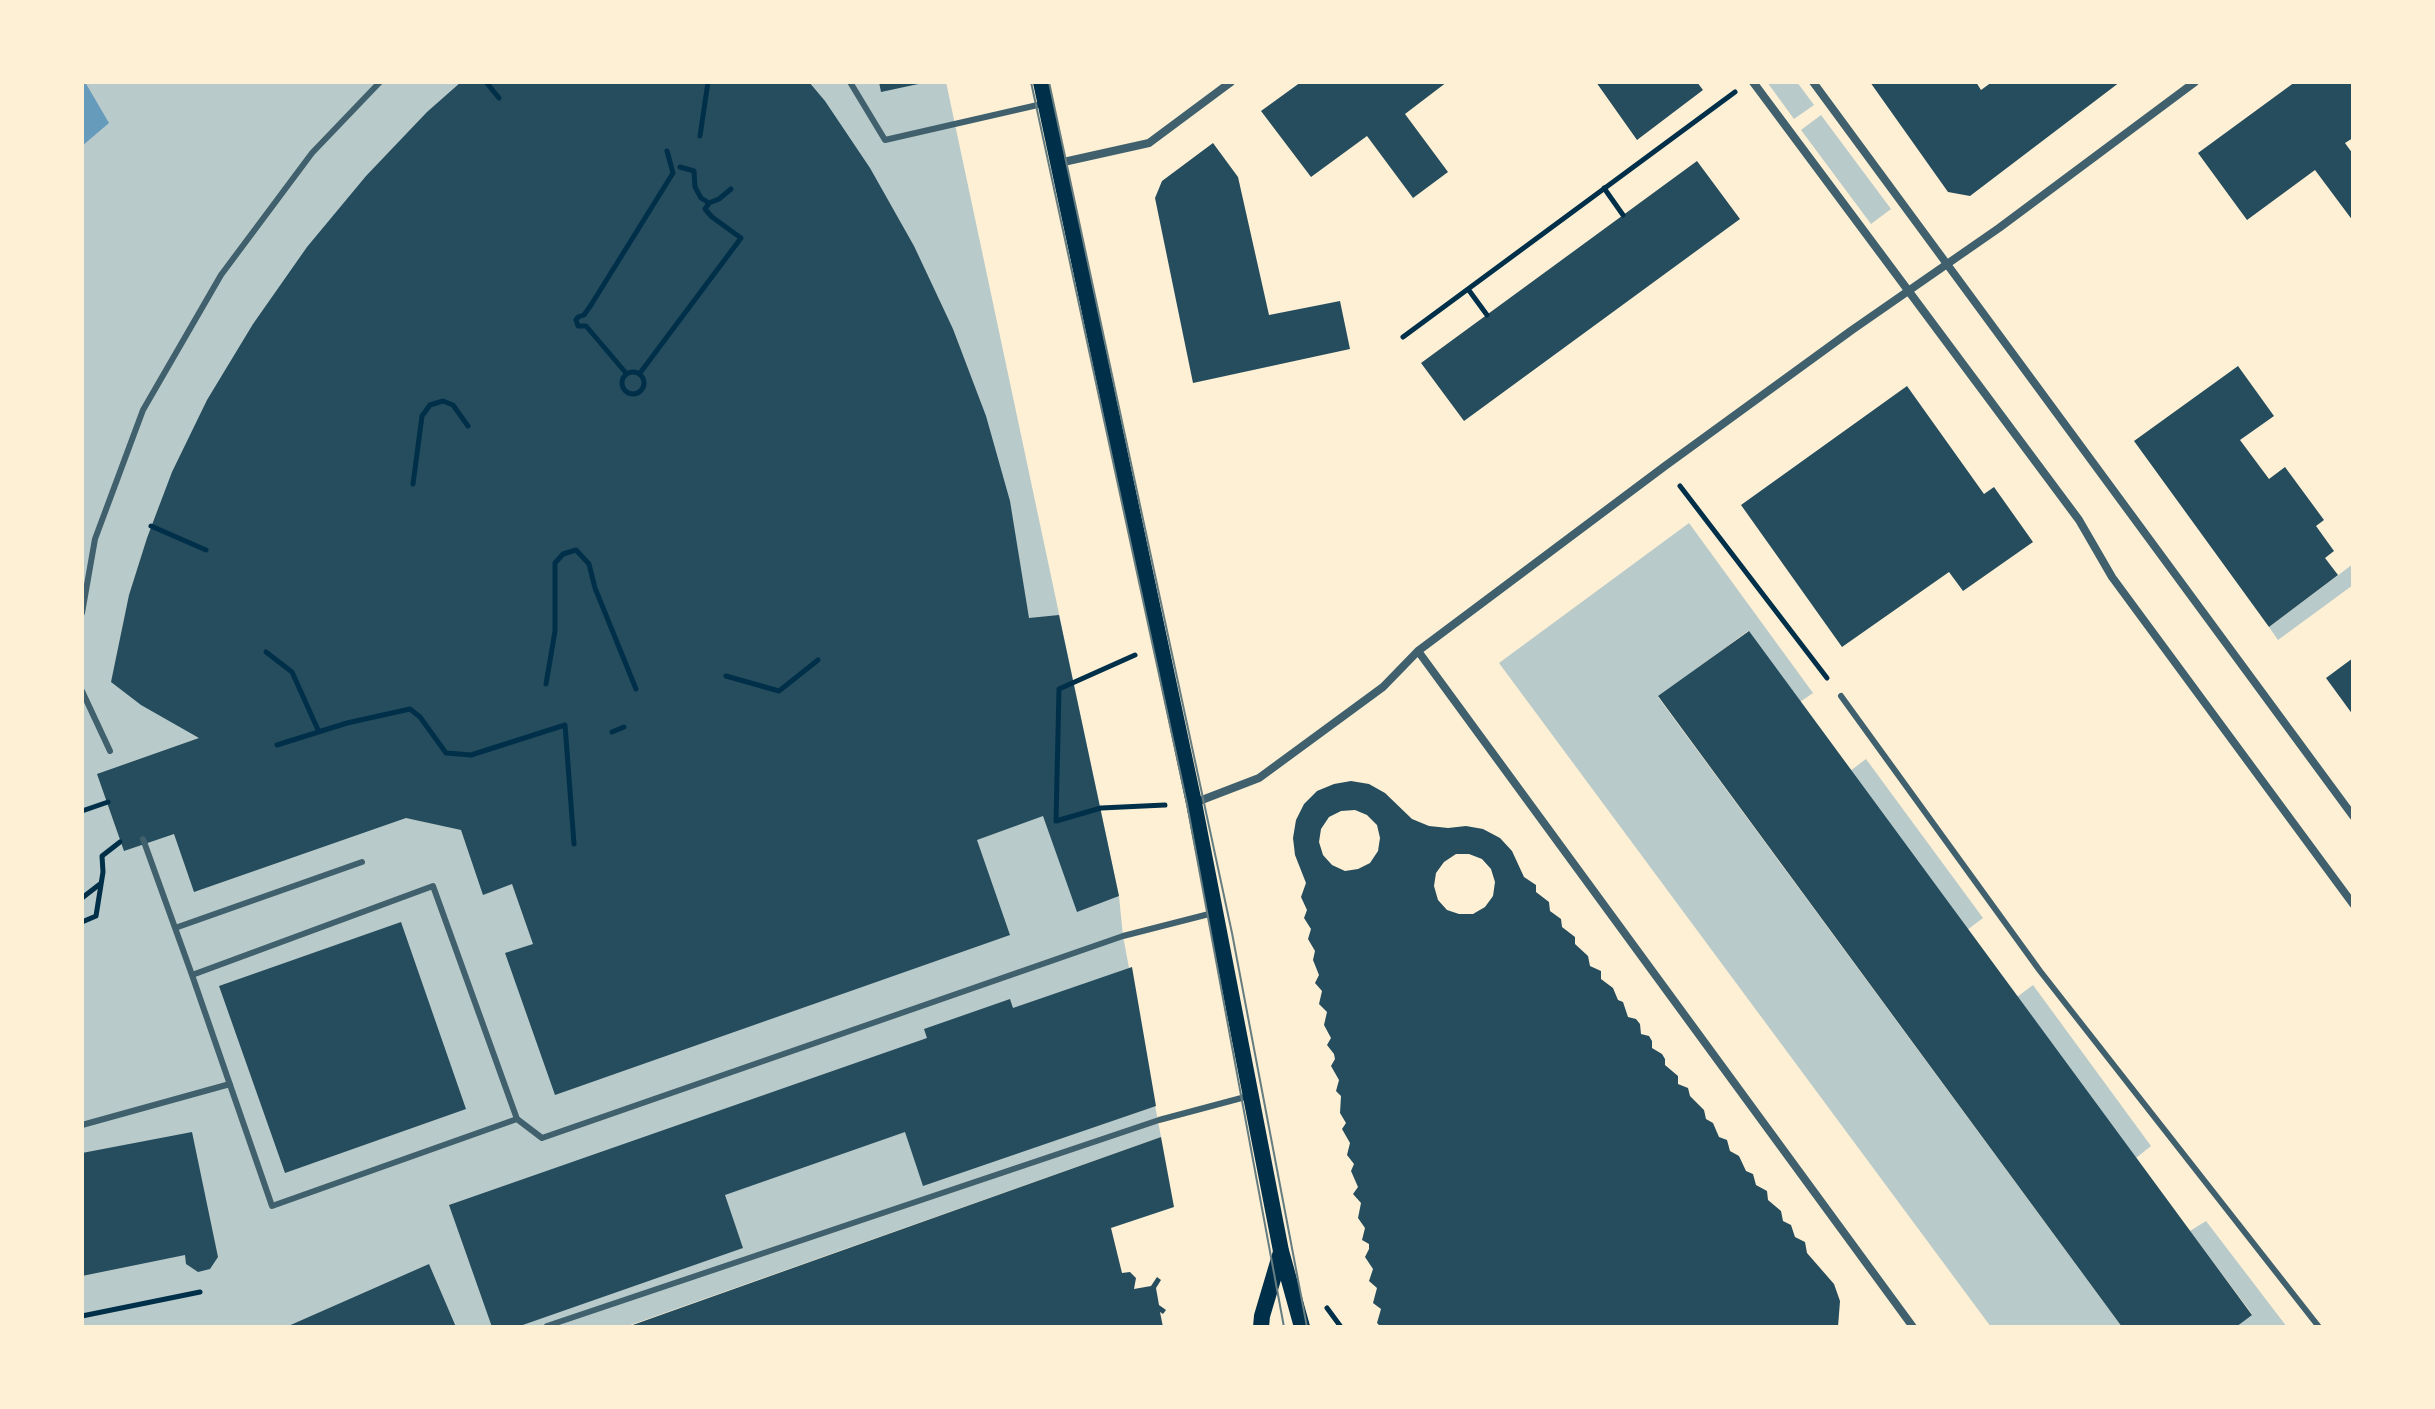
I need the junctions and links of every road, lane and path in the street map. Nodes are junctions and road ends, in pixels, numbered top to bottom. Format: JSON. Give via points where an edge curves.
{"nodes":[{"id":1,"x":380,"y":82,"type":"edge"},
{"id":2,"x":486,"y":82,"type":"edge"},
{"id":3,"x":708,"y":82,"type":"edge"},
{"id":4,"x":850,"y":82,"type":"edge"},
{"id":5,"x":1041,"y":82,"type":"edge"},
{"id":6,"x":1231,"y":82,"type":"edge"},
{"id":7,"x":1753,"y":82,"type":"edge"},
{"id":8,"x":1813,"y":82,"type":"edge"},
{"id":9,"x":2195,"y":82,"type":"edge"},
{"id":10,"x":1737,"y":90,"type":"dead end"},
{"id":11,"x":499,"y":98,"type":"dead end"},
{"id":12,"x":1046,"y":103,"type":"junction"},
{"id":13,"x":700,"y":136,"type":"dead end"},
{"id":14,"x":667,"y":151,"type":"dead end"},
{"id":15,"x":1058,"y":164,"type":"junction"},
{"id":16,"x":680,"y":167,"type":"dead end"},
{"id":17,"x":1604,"y":188,"type":"junction"},
{"id":18,"x":731,"y":189,"type":"dead end"},
{"id":19,"x":709,"y":203,"type":"junction"},
{"id":20,"x":1623,"y":215,"type":"dead end"},
{"id":21,"x":1947,"y":264,"type":"junction"},
{"id":22,"x":1468,"y":289,"type":"junction"},
{"id":23,"x":1908,"y":291,"type":"junction"},
{"id":24,"x":1487,"y":315,"type":"dead end"},
{"id":25,"x":1403,"y":337,"type":"dead end"},
{"id":26,"x":626,"y":373,"type":"junction"},
{"id":27,"x":640,"y":373,"type":"junction"},
{"id":28,"x":468,"y":426,"type":"dead end"},
{"id":29,"x":1665,"y":466,"type":"junction"},
{"id":30,"x":413,"y":484,"type":"dead end"},
{"id":31,"x":151,"y":526,"type":"dead end"},
{"id":32,"x":206,"y":550,"type":"dead end"},
{"id":33,"x":82,"y":613,"type":"edge"},
{"id":34,"x":1160,"y":644,"type":"junction"},
{"id":35,"x":1418,"y":651,"type":"junction"},
{"id":36,"x":266,"y":652,"type":"dead end"},
{"id":37,"x":818,"y":660,"type":"dead end"},
{"id":38,"x":726,"y":676,"type":"dead end"},
{"id":39,"x":546,"y":684,"type":"dead end"},
{"id":40,"x":636,"y":689,"type":"dead end"},
{"id":41,"x":82,"y":691,"type":"edge"},
{"id":42,"x":1841,"y":696,"type":"joint"},
{"id":43,"x":624,"y":727,"type":"dead end"},
{"id":44,"x":319,"y":732,"type":"junction"},
{"id":45,"x":612,"y":732,"type":"dead end"},
{"id":46,"x":277,"y":745,"type":"dead end"},
{"id":47,"x":110,"y":751,"type":"dead end"},
{"id":48,"x":108,"y":802,"type":"dead end"},
{"id":49,"x":1194,"y":803,"type":"junction"},
{"id":50,"x":82,"y":811,"type":"edge"},
{"id":51,"x":2353,"y":816,"type":"edge"},
{"id":52,"x":143,"y":839,"type":"dead end"},
{"id":53,"x":121,"y":841,"type":"dead end"},
{"id":54,"x":574,"y":844,"type":"dead end"},
{"id":55,"x":362,"y":862,"type":"dead end"},
{"id":56,"x":101,"y":883,"type":"junction"},
{"id":57,"x":82,"y":898,"type":"edge"},
{"id":58,"x":2353,"y":904,"type":"edge"},
{"id":59,"x":1216,"y":911,"type":"junction"},
{"id":60,"x":82,"y":922,"type":"edge"},
{"id":61,"x":175,"y":928,"type":"junction"},
{"id":62,"x":192,"y":975,"type":"junction"},
{"id":63,"x":230,"y":1084,"type":"junction"},
{"id":64,"x":1252,"y":1095,"type":"junction"},
{"id":65,"x":517,"y":1119,"type":"junction"},
{"id":66,"x":82,"y":1125,"type":"edge"},
{"id":67,"x":1281,"y":1251,"type":"junction"},
{"id":68,"x":200,"y":1292,"type":"dead end"},
{"id":69,"x":82,"y":1316,"type":"edge"},
{"id":70,"x":547,"y":1326,"type":"edge"},
{"id":71,"x":1261,"y":1327,"type":"edge"},
{"id":72,"x":1302,"y":1327,"type":"edge"},
{"id":73,"x":1913,"y":1327,"type":"edge"},
{"id":74,"x":2319,"y":1327,"type":"edge"}],
"edges":[{"from":1,"to":33,"type":"lane","via":[[312,153],[221,275],[143,410],[95,539]]},
{"from":2,"to":11,"type":"path"},
{"from":3,"to":13,"type":"path"},
{"from":4,"to":12,"type":"lane","via":[[885,140]]},
{"from":5,"to":12,"type":"main road"},
{"from":6,"to":15,"type":"street","via":[[1149,143]]},
{"from":7,"to":23,"type":"street"},
{"from":8,"to":21,"type":"street"},
{"from":9,"to":21,"type":"street"},
{"from":10,"to":17,"type":"path"},
{"from":12,"to":15,"type":"main road"},
{"from":14,"to":26,"type":"path","via":[[673,173],[576,322],[586,326]]},
{"from":15,"to":34,"type":"main road"},
{"from":16,"to":19,"type":"path","via":[[694,171],[695,187]]},
{"from":17,"to":20,"type":"path"},
{"from":17,"to":22,"type":"path"},
{"from":18,"to":19,"type":"path"},
{"from":19,"to":27,"type":"path","via":[[705,209],[712,217],[741,238]]},
{"from":21,"to":23,"type":"street"},
{"from":21,"to":51,"type":"street"},
{"from":22,"to":24,"type":"path"},
{"from":22,"to":25,"type":"path"},
{"from":23,"to":29,"type":"street"},
{"from":23,"to":58,"type":"street"},
{"from":26,"to":27,"type":"path"},
{"from":26,"to":27,"type":"path","via":[[623,387],[633,394],[644,387]]},
{"from":28,"to":30,"type":"path","via":[[453,405],[430,405],[418,434]]},
{"from":29,"to":35,"type":"street"},
{"from":29,"to":42,"type":"path"},
{"from":31,"to":32,"type":"path"},
{"from":34,"to":49,"type":"main road"},
{"from":34,"to":49,"type":"path","via":[[1059,689],[1056,821],[1101,808]]},
{"from":35,"to":49,"type":"street","via":[[1383,687],[1259,778]]},
{"from":35,"to":73,"type":"street"},
{"from":36,"to":44,"type":"path","via":[[292,672]]},
{"from":37,"to":38,"type":"path","via":[[779,691]]},
{"from":39,"to":40,"type":"path","via":[[555,631],[555,563],[576,550],[589,564]]},
{"from":41,"to":47,"type":"lane"},
{"from":42,"to":74,"type":"lane","via":[[2040,971]]},
{"from":43,"to":45,"type":"path"},
{"from":44,"to":46,"type":"path"},
{"from":44,"to":54,"type":"path","via":[[410,709],[446,753],[471,755],[565,725]]},
{"from":48,"to":50,"type":"path"},
{"from":49,"to":59,"type":"main road"},
{"from":52,"to":61,"type":"lane"},
{"from":53,"to":56,"type":"path","via":[[102,856]]},
{"from":55,"to":61,"type":"lane"},
{"from":56,"to":57,"type":"path"},
{"from":56,"to":60,"type":"path","via":[[96,916]]},
{"from":59,"to":64,"type":"main road"},
{"from":59,"to":65,"type":"lane","via":[[1123,936],[542,1138]]},
{"from":61,"to":62,"type":"lane"},
{"from":62,"to":63,"type":"lane"},
{"from":62,"to":65,"type":"lane","via":[[433,886]]},
{"from":63,"to":65,"type":"lane","via":[[272,1206]]},
{"from":63,"to":66,"type":"lane"},
{"from":64,"to":67,"type":"main road"},
{"from":64,"to":70,"type":"lane","via":[[1159,1120]]},
{"from":67,"to":71,"type":"main road"},
{"from":67,"to":72,"type":"main road"},
{"from":68,"to":69,"type":"path"}]}
